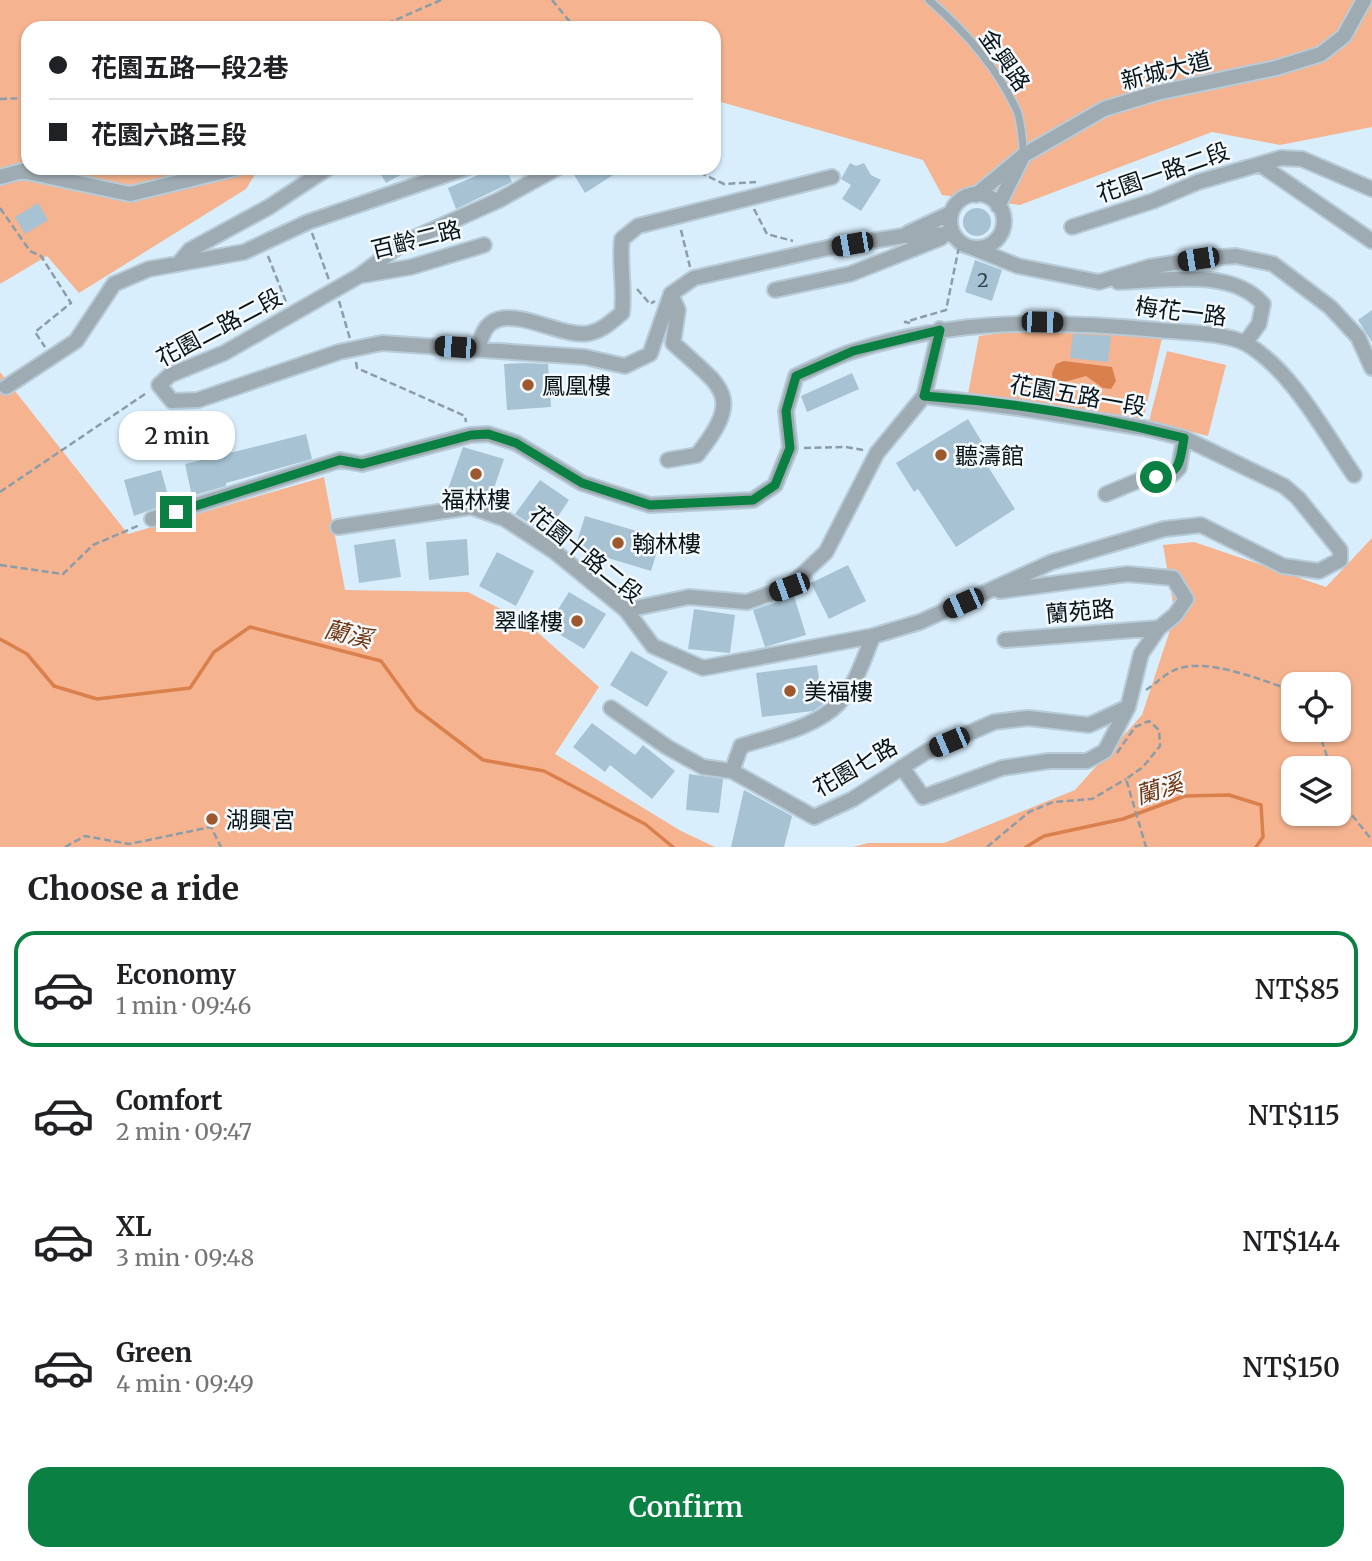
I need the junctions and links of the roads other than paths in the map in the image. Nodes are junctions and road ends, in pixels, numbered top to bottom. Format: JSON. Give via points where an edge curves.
{"nodes":[{"id":1,"x":929,"y":0,"type":"edge"},
{"id":2,"x":1364,"y":0,"type":"edge"},
{"id":3,"x":1024,"y":155,"type":"junction"},
{"id":4,"x":1261,"y":165,"type":"junction"},
{"id":5,"x":21,"y":172,"type":"edge"},
{"id":6,"x":37,"y":175,"type":"edge"},
{"id":7,"x":208,"y":175,"type":"edge"},
{"id":8,"x":317,"y":175,"type":"edge"},
{"id":9,"x":446,"y":175,"type":"edge"},
{"id":10,"x":544,"y":175,"type":"edge"},
{"id":11,"x":0,"y":177,"type":"edge"},
{"id":12,"x":832,"y":177,"type":"dead end"},
{"id":13,"x":1372,"y":189,"type":"edge"},
{"id":14,"x":976,"y":195,"type":"junction"},
{"id":15,"x":998,"y":206,"type":"junction"},
{"id":16,"x":951,"y":212,"type":"junction"},
{"id":17,"x":1072,"y":227,"type":"dead end"},
{"id":18,"x":903,"y":236,"type":"junction"},
{"id":19,"x":999,"y":236,"type":"junction"},
{"id":20,"x":961,"y":241,"type":"junction"},
{"id":21,"x":1372,"y":241,"type":"edge"},
{"id":22,"x":484,"y":245,"type":"dead end"},
{"id":23,"x":178,"y":264,"type":"junction"},
{"id":24,"x":1018,"y":266,"type":"junction"},
{"id":25,"x":359,"y":276,"type":"junction"},
{"id":26,"x":1099,"y":282,"type":"junction"},
{"id":27,"x":775,"y":290,"type":"dead end"},
{"id":28,"x":671,"y":294,"type":"junction"},
{"id":29,"x":940,"y":330,"type":"junction"},
{"id":30,"x":1245,"y":343,"type":"junction"},
{"id":31,"x":479,"y":349,"type":"junction"},
{"id":32,"x":1372,"y":369,"type":"edge"},
{"id":33,"x":6,"y":387,"type":"dead end"},
{"id":34,"x":924,"y":396,"type":"junction"},
{"id":35,"x":1184,"y":438,"type":"junction"},
{"id":36,"x":668,"y":460,"type":"dead end"},
{"id":37,"x":1354,"y":475,"type":"dead end"},
{"id":38,"x":1106,"y":494,"type":"dead end"},
{"id":39,"x":152,"y":519,"type":"road end"},
{"id":40,"x":338,"y":527,"type":"dead end"},
{"id":41,"x":984,"y":593,"type":"junction"},
{"id":42,"x":626,"y":610,"type":"junction"},
{"id":43,"x":1158,"y":628,"type":"junction"},
{"id":44,"x":873,"y":636,"type":"junction"},
{"id":45,"x":1005,"y":640,"type":"dead end"},
{"id":46,"x":611,"y":708,"type":"dead end"},
{"id":47,"x":1128,"y":708,"type":"junction"},
{"id":48,"x":902,"y":767,"type":"junction"},
{"id":49,"x":732,"y":771,"type":"junction"}],
"edges":[{"from":1,"to":3,"type":"lane","name":"金興路","via":[[951,18],[996,74],[1018,114]]},
{"from":2,"to":3,"type":"street","name":"新城大道","via":[[1344,36],[1321,54],[1104,109]]},
{"from":3,"to":14,"type":"street","name":"新城大道"},
{"from":3,"to":15,"type":"street"},
{"from":4,"to":13,"type":"street","via":[[1281,158],[1302,159]]},
{"from":4,"to":17,"type":"street","name":"花園一路二段"},
{"from":4,"to":21,"type":"street","name":"花園一路二段"},
{"from":5,"to":11,"type":"street"},
{"from":6,"to":7,"type":"street","via":[[130,194]]},
{"from":8,"to":23,"type":"street","via":[[190,250]]},
{"from":9,"to":23,"type":"street","via":[[308,222],[244,252]]},
{"from":10,"to":25,"type":"street","name":"花園二路二段","via":[[403,243]]},
{"from":12,"to":31,"type":"street","via":[[638,226],[622,239],[622,313],[604,328],[587,334],[507,318],[488,325]]},
{"from":14,"to":15,"type":"street","via":[[993,199]]},
{"from":14,"to":16,"type":"street","via":[[960,199]]},
{"from":15,"to":19,"type":"street","via":[[1004,221]]},
{"from":16,"to":18,"type":"street"},
{"from":16,"to":20,"type":"street"},
{"from":18,"to":20,"type":"street"},
{"from":18,"to":28,"type":"street","via":[[722,270],[694,278]]},
{"from":19,"to":20,"type":"street","via":[[988,247]]},
{"from":19,"to":24,"type":"street"},
{"from":20,"to":24,"type":"street"},
{"from":20,"to":27,"type":"street","via":[[850,274]]},
{"from":22,"to":25,"type":"street","name":"百齡二路","via":[[411,267]]},
{"from":23,"to":33,"type":"street","via":[[149,269],[114,284],[76,341]]},
{"from":24,"to":26,"type":"street"},
{"from":25,"to":31,"type":"street","name":"花園二路二段","via":[[224,353],[170,375],[159,385],[172,401],[198,400],[382,342]]},
{"from":26,"to":30,"type":"street","via":[[1205,279],[1243,288],[1263,304],[1259,324]]},
{"from":26,"to":32,"type":"street","via":[[1198,259],[1236,256],[1273,264],[1330,307],[1358,337]]},
{"from":28,"to":31,"type":"street","name":"花園二路二段","via":[[650,354],[625,366]]},
{"from":28,"to":36,"type":"street","via":[[678,310],[673,343],[722,390],[725,414],[697,455]]},
{"from":29,"to":30,"type":"street","name":"梅花一路","via":[[1024,321],[1080,323],[1196,333]]},
{"from":29,"to":34,"type":"street"},
{"from":29,"to":39,"type":"street","name":"梅花一路","via":[[853,351],[796,376],[786,411],[790,448],[775,485],[753,500],[650,505],[582,483],[516,443],[488,434],[362,464],[340,460]]},
{"from":30,"to":37,"type":"street","name":"梅花一路","via":[[1277,369]]},
{"from":34,"to":35,"type":"street","name":"花園五路一段"},
{"from":34,"to":42,"type":"street","via":[[877,453],[827,552],[789,587],[747,602],[689,597]]},
{"from":35,"to":38,"type":"street","via":[[1179,468],[1172,475],[1140,480]]},
{"from":35,"to":41,"type":"street","name":"花園五路一段","via":[[1284,486],[1340,550],[1340,560],[1319,571],[1283,566],[1201,525],[1164,529],[1052,562]]},
{"from":40,"to":42,"type":"street","name":"花園十路二段","via":[[471,507],[505,519],[555,552]]},
{"from":41,"to":43,"type":"street","via":[[1127,575],[1173,578],[1186,599]]},
{"from":41,"to":44,"type":"street","name":"花園十路二段","via":[[920,622]]},
{"from":42,"to":44,"type":"street","name":"花園十路二段","via":[[653,646],[703,668]]},
{"from":43,"to":45,"type":"street","name":"蘭苑路"},
{"from":43,"to":47,"type":"street","via":[[1141,654]]},
{"from":44,"to":49,"type":"street","via":[[853,683],[838,704],[805,725],[741,746]]},
{"from":46,"to":49,"type":"street","via":[[703,767]]},
{"from":47,"to":48,"type":"street","name":"花園七路","via":[[1089,725],[1028,718],[994,722]]},
{"from":47,"to":48,"type":"street","via":[[1105,751],[1087,761],[1026,763],[923,797]]},
{"from":48,"to":49,"type":"street","name":"花園七路","via":[[853,799],[814,817]]}]}
